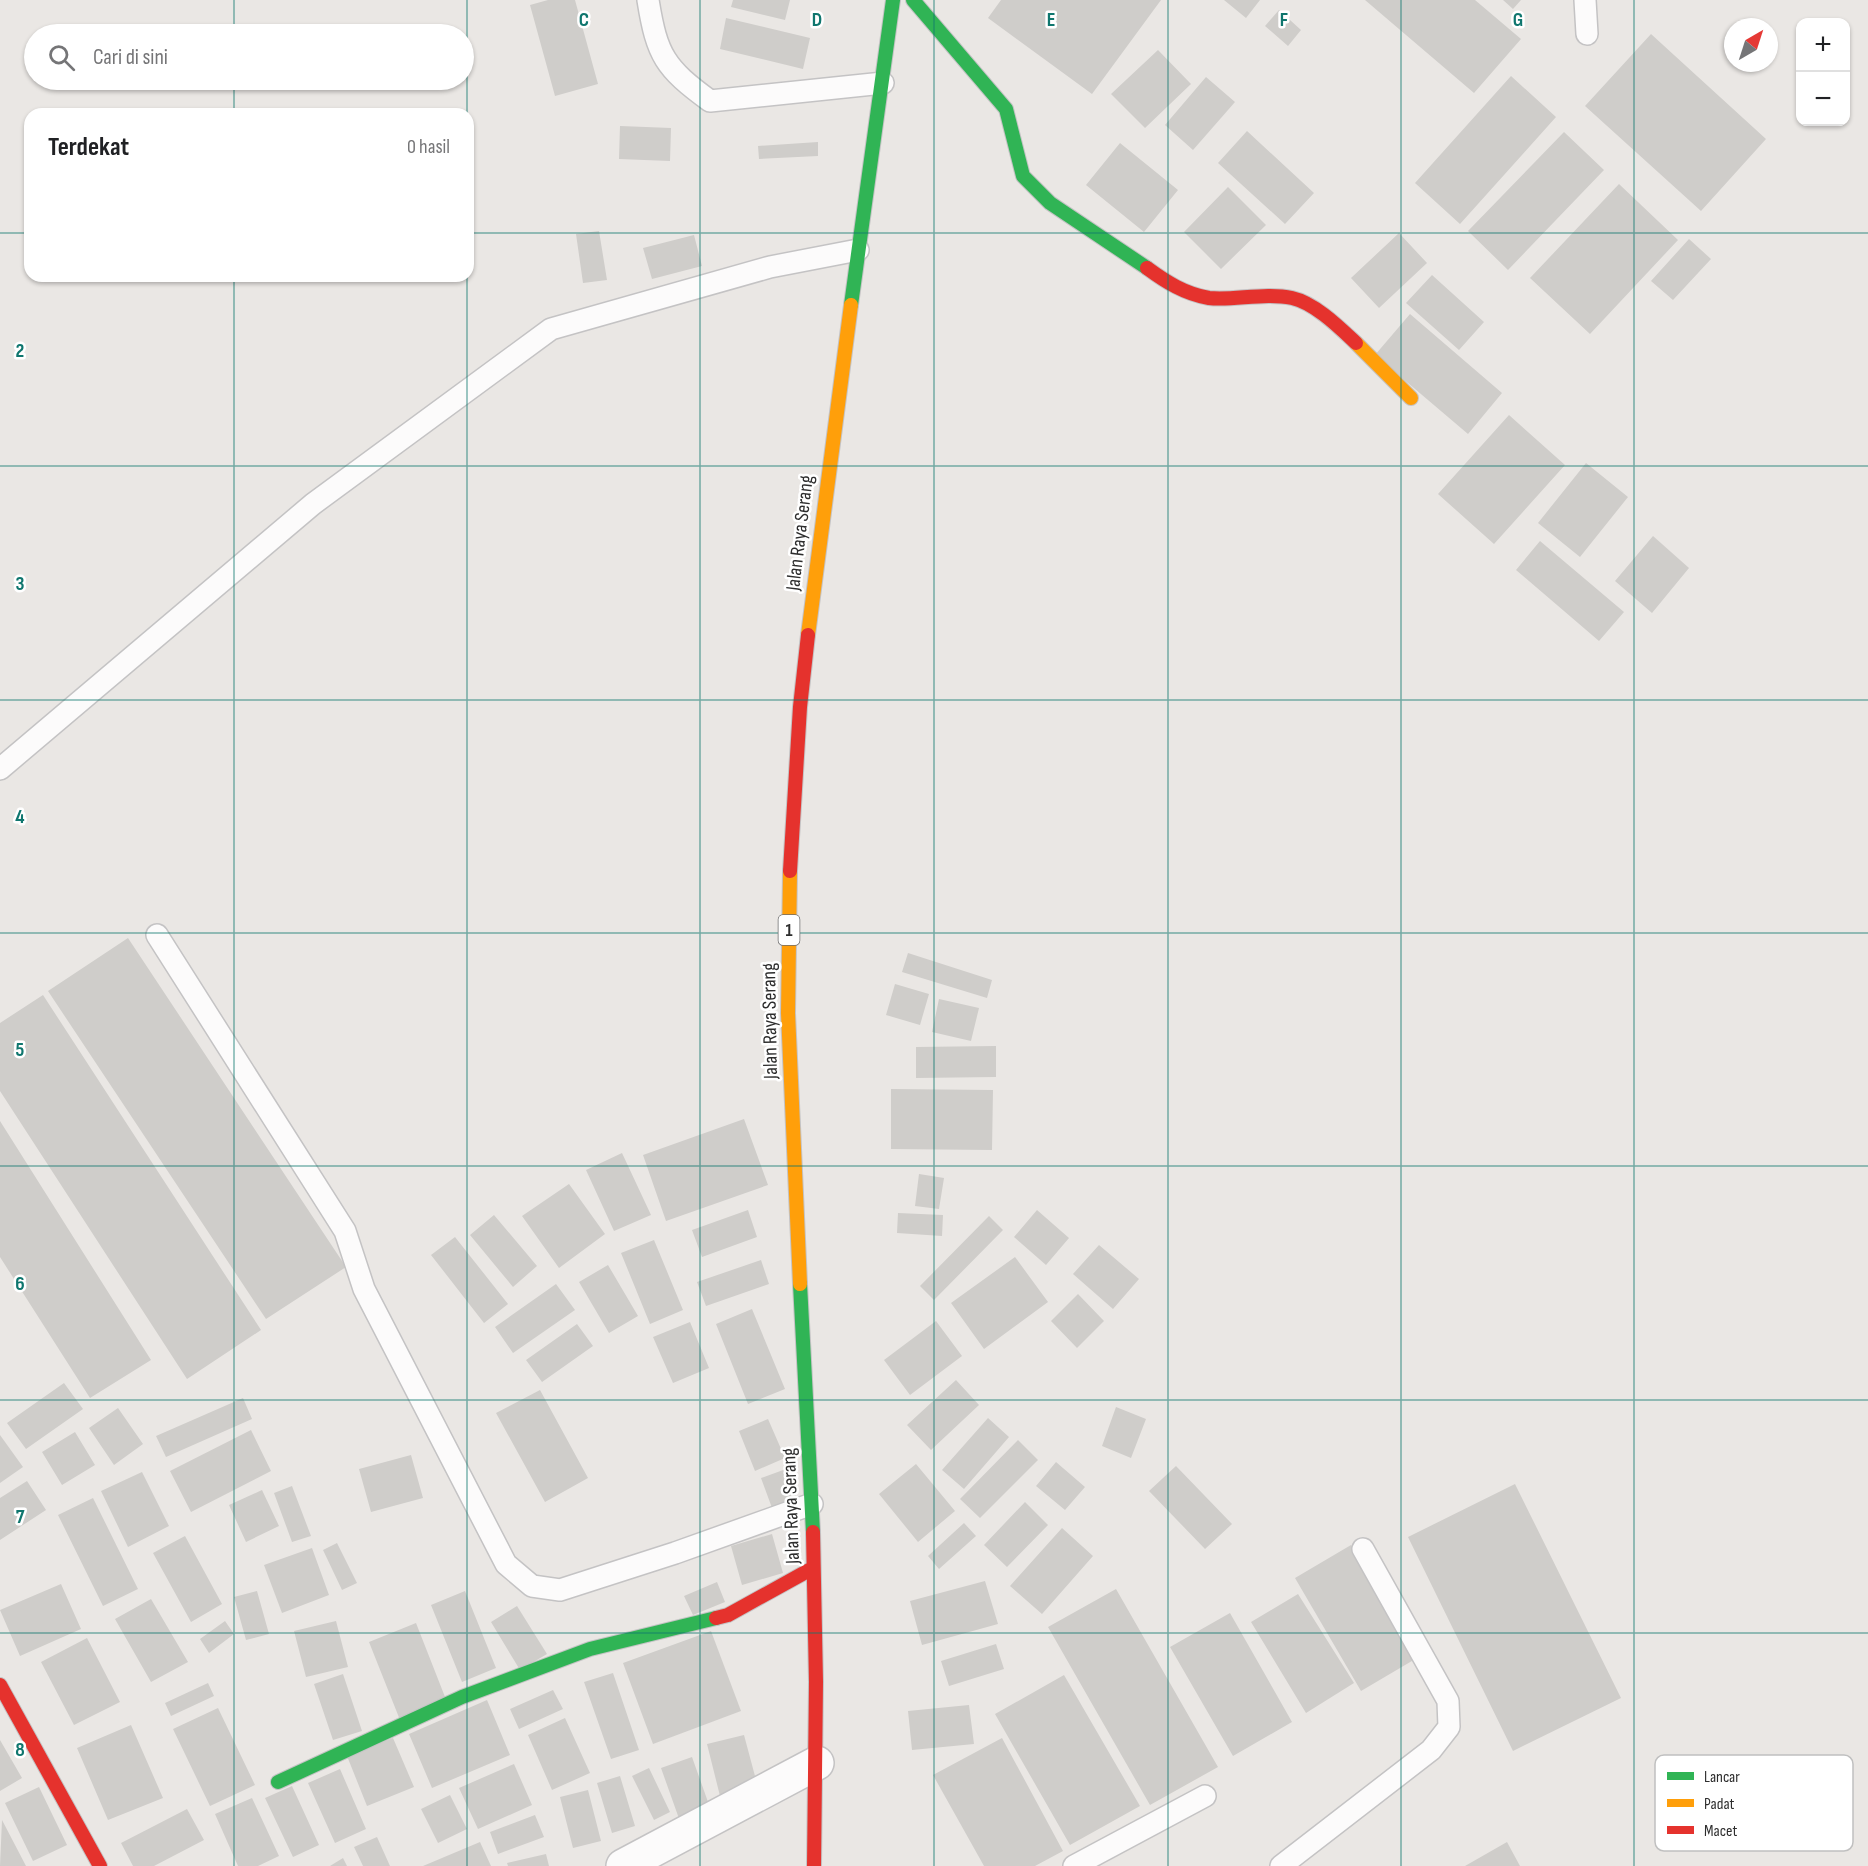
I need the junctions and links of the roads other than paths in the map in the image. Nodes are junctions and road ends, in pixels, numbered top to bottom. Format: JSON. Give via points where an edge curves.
{"nodes":[{"id":1,"x":648,"y":0,"type":"edge"},
{"id":2,"x":892,"y":0,"type":"edge"},
{"id":3,"x":913,"y":0,"type":"edge"},
{"id":4,"x":1585,"y":0,"type":"edge"},
{"id":5,"x":1587,"y":34,"type":"dead end"},
{"id":6,"x":883,"y":83,"type":"junction"},
{"id":7,"x":858,"y":249,"type":"junction"},
{"id":8,"x":1411,"y":398,"type":"dead end"},
{"id":9,"x":0,"y":769,"type":"edge"},
{"id":10,"x":157,"y":934,"type":"dead end"},
{"id":11,"x":812,"y":1504,"type":"junction"},
{"id":12,"x":1363,"y":1549,"type":"dead end"},
{"id":13,"x":813,"y":1568,"type":"junction"},
{"id":14,"x":0,"y":1685,"type":"edge"},
{"id":15,"x":817,"y":1763,"type":"junction"},
{"id":16,"x":278,"y":1782,"type":"dead end"},
{"id":17,"x":1205,"y":1796,"type":"dead end"},
{"id":18,"x":100,"y":1866,"type":"edge"},
{"id":19,"x":623,"y":1866,"type":"edge"},
{"id":20,"x":814,"y":1866,"type":"edge"},
{"id":21,"x":1074,"y":1866,"type":"edge"},
{"id":22,"x":1281,"y":1866,"type":"edge"}],
"edges":[{"from":1,"to":6,"type":"lane","via":[[654,39],[676,76],[710,101]]},
{"from":2,"to":6,"type":"main road","name":"Jalan Raya Serang","number":"1"},
{"from":3,"to":8,"type":"main road","via":[[1006,110],[1023,176],[1050,203],[1174,287],[1210,298],[1294,298],[1331,319]]},
{"from":4,"to":5,"type":"lane"},
{"from":6,"to":7,"type":"main road","name":"Jalan Raya Serang","number":"1"},
{"from":7,"to":9,"type":"lane","via":[[770,267],[551,329],[313,504]]},
{"from":7,"to":11,"type":"main road","name":"Jalan Raya Serang","number":"1","via":[[800,698],[788,943],[792,1128]]},
{"from":10,"to":11,"type":"lane","via":[[345,1231],[364,1289],[506,1564],[532,1586],[560,1590]]},
{"from":11,"to":13,"type":"main road","name":"Jalan Raya Serang","number":"1"},
{"from":12,"to":22,"type":"lane","via":[[1448,1701],[1449,1727],[1431,1750]]},
{"from":13,"to":15,"type":"main road","name":"Jalan Raya Serang","number":"1"},
{"from":13,"to":16,"type":"main road","via":[[728,1615],[579,1653],[462,1697]]},
{"from":14,"to":18,"type":"main road"},
{"from":15,"to":19,"type":"street"},
{"from":15,"to":20,"type":"main road","name":"Jalan Raya Serang","number":"1"},
{"from":17,"to":21,"type":"lane"}]}
